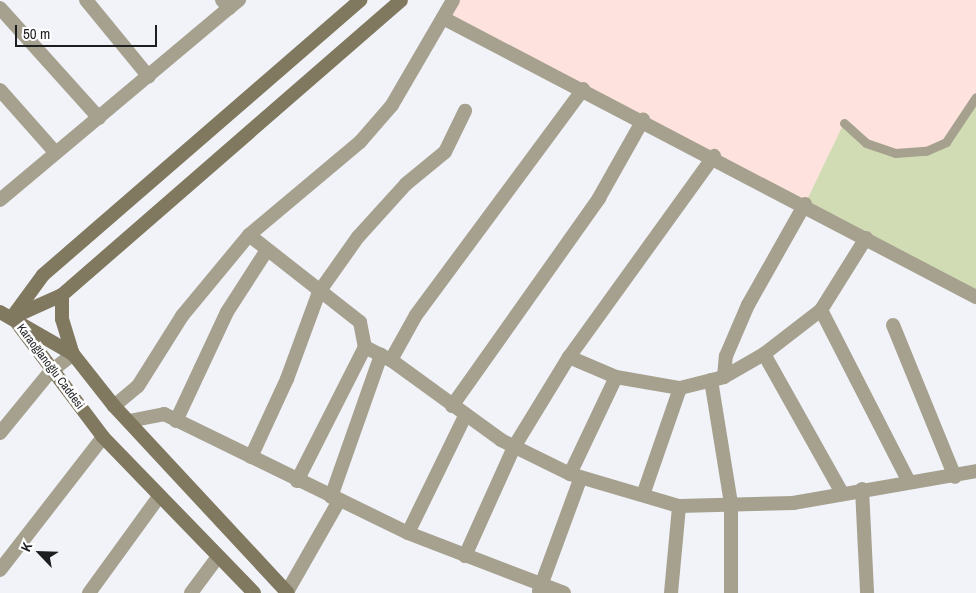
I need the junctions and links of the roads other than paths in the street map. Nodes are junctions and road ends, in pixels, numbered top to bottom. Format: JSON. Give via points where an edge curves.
{"nodes":[{"id":1,"x":86,"y":0,"type":"edge"},
{"id":2,"x":360,"y":0,"type":"edge"},
{"id":3,"x":401,"y":0,"type":"edge"},
{"id":4,"x":453,"y":0,"type":"edge"},
{"id":5,"x":230,"y":3,"type":"edge"},
{"id":6,"x":0,"y":8,"type":"edge"},
{"id":7,"x":444,"y":18,"type":"junction"},
{"id":8,"x":149,"y":77,"type":"junction"},
{"id":9,"x":583,"y":89,"type":"junction"},
{"id":10,"x":0,"y":90,"type":"edge"},
{"id":11,"x":976,"y":97,"type":"edge"},
{"id":12,"x":464,"y":111,"type":"dead end"},
{"id":13,"x":99,"y":118,"type":"junction"},
{"id":14,"x":643,"y":120,"type":"junction"},
{"id":15,"x":844,"y":123,"type":"dead end"},
{"id":16,"x":56,"y":153,"type":"junction"},
{"id":17,"x":714,"y":156,"type":"junction"},
{"id":18,"x":0,"y":200,"type":"edge"},
{"id":19,"x":805,"y":204,"type":"junction"},
{"id":20,"x":249,"y":235,"type":"junction"},
{"id":21,"x":866,"y":238,"type":"junction"},
{"id":22,"x":267,"y":250,"type":"junction"},
{"id":23,"x":319,"y":292,"type":"junction"},
{"id":24,"x":62,"y":295,"type":"junction"},
{"id":25,"x":976,"y":297,"type":"edge"},
{"id":26,"x":821,"y":310,"type":"junction"},
{"id":27,"x":6,"y":314,"type":"edge"},
{"id":28,"x":894,"y":325,"type":"dead end"},
{"id":29,"x":365,"y":347,"type":"junction"},
{"id":30,"x":72,"y":354,"type":"junction"},
{"id":31,"x":764,"y":354,"type":"junction"},
{"id":32,"x":569,"y":357,"type":"junction"},
{"id":33,"x":386,"y":358,"type":"junction"},
{"id":34,"x":50,"y":372,"type":"junction"},
{"id":35,"x":616,"y":377,"type":"junction"},
{"id":36,"x":717,"y":378,"type":"junction"},
{"id":37,"x":680,"y":388,"type":"junction"},
{"id":38,"x":114,"y":406,"type":"junction"},
{"id":39,"x":452,"y":406,"type":"junction"},
{"id":40,"x":465,"y":416,"type":"junction"},
{"id":41,"x":176,"y":420,"type":"junction"},
{"id":42,"x":128,"y":421,"type":"junction"},
{"id":43,"x":0,"y":433,"type":"edge"},
{"id":44,"x":104,"y":436,"type":"junction"},
{"id":45,"x":514,"y":447,"type":"junction"},
{"id":46,"x":251,"y":458,"type":"junction"},
{"id":47,"x":976,"y":471,"type":"edge"},
{"id":48,"x":576,"y":476,"type":"junction"},
{"id":49,"x":955,"y":477,"type":"junction"},
{"id":50,"x":908,"y":480,"type":"junction"},
{"id":51,"x":297,"y":481,"type":"junction"},
{"id":52,"x":862,"y":489,"type":"junction"},
{"id":53,"x":842,"y":493,"type":"junction"},
{"id":54,"x":643,"y":495,"type":"junction"},
{"id":55,"x":158,"y":498,"type":"junction"},
{"id":56,"x":335,"y":499,"type":"junction"},
{"id":57,"x":732,"y":504,"type":"junction"},
{"id":58,"x":679,"y":506,"type":"junction"},
{"id":59,"x":408,"y":532,"type":"junction"},
{"id":60,"x":465,"y":556,"type":"junction"},
{"id":61,"x":217,"y":558,"type":"junction"},
{"id":62,"x":0,"y":570,"type":"edge"},
{"id":63,"x":540,"y":589,"type":"edge"},
{"id":64,"x":89,"y":593,"type":"edge"},
{"id":65,"x":192,"y":593,"type":"edge"},
{"id":66,"x":254,"y":593,"type":"edge"},
{"id":67,"x":287,"y":593,"type":"edge"},
{"id":68,"x":564,"y":593,"type":"edge"},
{"id":69,"x":671,"y":593,"type":"edge"},
{"id":70,"x":731,"y":593,"type":"edge"},
{"id":71,"x":867,"y":593,"type":"edge"}],
"edges":[{"from":1,"to":8,"type":"street"},
{"from":2,"to":27,"type":"main road","via":[[43,274]]},
{"from":3,"to":24,"type":"main road"},
{"from":4,"to":7,"type":"street"},
{"from":5,"to":8,"type":"street"},
{"from":6,"to":13,"type":"street"},
{"from":7,"to":9,"type":"street"},
{"from":7,"to":20,"type":"street","via":[[392,105],[360,142]]},
{"from":8,"to":13,"type":"street"},
{"from":9,"to":14,"type":"street"},
{"from":9,"to":33,"type":"street"},
{"from":10,"to":16,"type":"street"},
{"from":11,"to":15,"type":"lane","via":[[946,142],[926,151],[895,153],[866,143]]},
{"from":12,"to":23,"type":"street","via":[[445,152],[406,184],[358,237]]},
{"from":13,"to":16,"type":"street"},
{"from":14,"to":17,"type":"street"},
{"from":14,"to":39,"type":"street","via":[[600,198]]},
{"from":16,"to":18,"type":"street"},
{"from":17,"to":19,"type":"street"},
{"from":17,"to":32,"type":"street"},
{"from":19,"to":21,"type":"street"},
{"from":19,"to":36,"type":"street","via":[[748,305]]},
{"from":20,"to":22,"type":"street"},
{"from":20,"to":38,"type":"street","via":[[182,316],[138,386]]},
{"from":21,"to":25,"type":"street"},
{"from":21,"to":26,"type":"street"},
{"from":22,"to":23,"type":"street"},
{"from":22,"to":41,"type":"street","via":[[227,312]]},
{"from":23,"to":29,"type":"street","via":[[360,322]]},
{"from":23,"to":46,"type":"street","via":[[287,379]]},
{"from":24,"to":27,"type":"main road"},
{"from":24,"to":30,"type":"main road","via":[[62,319]]},
{"from":26,"to":31,"type":"street"},
{"from":26,"to":50,"type":"street"},
{"from":27,"to":30,"type":"main road","name":"Karaoğlanoğlu Caddesi"},
{"from":27,"to":34,"type":"main road","name":"Karaoğlanoğlu Caddesi"},
{"from":28,"to":49,"type":"street"},
{"from":29,"to":33,"type":"street"},
{"from":29,"to":51,"type":"street"},
{"from":30,"to":34,"type":"street"},
{"from":30,"to":38,"type":"main road","name":"Karaoğlanoğlu Caddesi"},
{"from":31,"to":36,"type":"street"},
{"from":31,"to":53,"type":"street"},
{"from":32,"to":35,"type":"street"},
{"from":32,"to":45,"type":"street"},
{"from":33,"to":39,"type":"street"},
{"from":33,"to":56,"type":"street"},
{"from":34,"to":43,"type":"street"},
{"from":34,"to":44,"type":"main road","name":"Karaoğlanoğlu Caddesi"},
{"from":35,"to":37,"type":"street"},
{"from":35,"to":48,"type":"street"},
{"from":36,"to":37,"type":"street"},
{"from":36,"to":57,"type":"street"},
{"from":37,"to":54,"type":"street"},
{"from":38,"to":42,"type":"main road","name":"Karaoğlanoğlu Caddesi"},
{"from":39,"to":40,"type":"street"},
{"from":40,"to":45,"type":"street"},
{"from":40,"to":59,"type":"street"},
{"from":41,"to":42,"type":"street","via":[[164,414]]},
{"from":41,"to":46,"type":"street"},
{"from":42,"to":67,"type":"main road","name":"Karaoğlanoğlu Caddesi"},
{"from":44,"to":55,"type":"main road","name":"Karaoğlanoğlu Caddesi"},
{"from":44,"to":62,"type":"street"},
{"from":45,"to":48,"type":"street"},
{"from":45,"to":60,"type":"street"},
{"from":46,"to":51,"type":"street"},
{"from":47,"to":49,"type":"street"},
{"from":48,"to":54,"type":"street"},
{"from":48,"to":63,"type":"street"},
{"from":49,"to":50,"type":"street"},
{"from":50,"to":52,"type":"street"},
{"from":51,"to":56,"type":"street"},
{"from":52,"to":53,"type":"street"},
{"from":52,"to":71,"type":"street"},
{"from":53,"to":57,"type":"street","via":[[793,503]]},
{"from":54,"to":58,"type":"street"},
{"from":55,"to":61,"type":"main road","name":"Karaoğlanoğlu Caddesi"},
{"from":55,"to":64,"type":"street"},
{"from":56,"to":59,"type":"street"},
{"from":56,"to":67,"type":"street"},
{"from":57,"to":58,"type":"street"},
{"from":57,"to":70,"type":"street"},
{"from":58,"to":69,"type":"street"},
{"from":59,"to":60,"type":"street"},
{"from":60,"to":63,"type":"street"},
{"from":61,"to":65,"type":"street"},
{"from":61,"to":66,"type":"main road","name":"Karaoğlanoğlu Caddesi"},
{"from":63,"to":68,"type":"street"}]}
